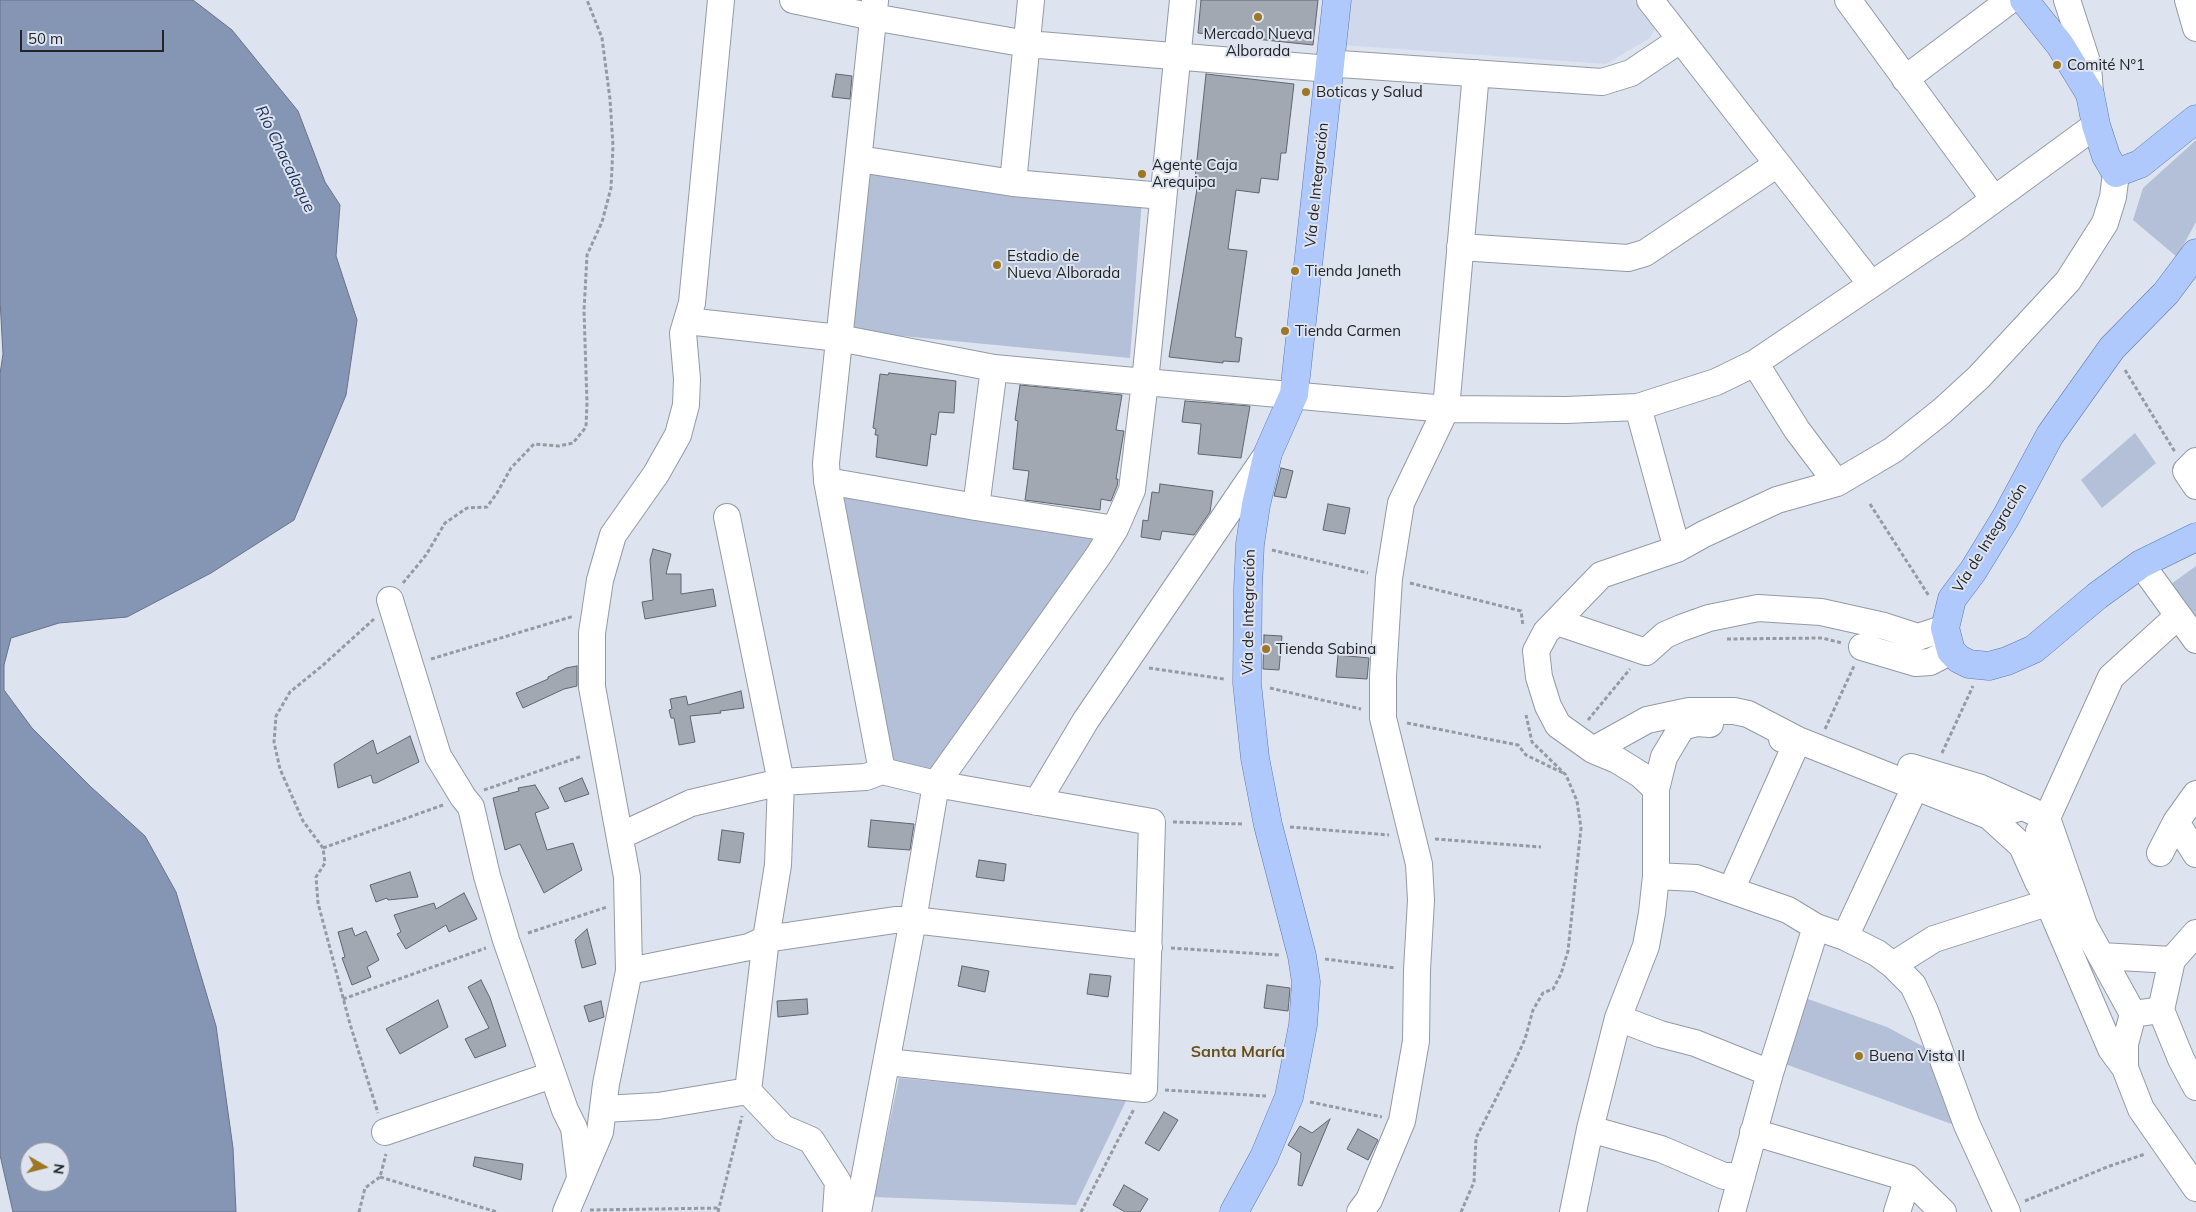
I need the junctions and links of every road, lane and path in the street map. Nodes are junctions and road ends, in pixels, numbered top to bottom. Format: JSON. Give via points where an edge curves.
{"nodes":[{"id":1,"x":586,"y":0,"type":"edge"},
{"id":2,"x":721,"y":0,"type":"edge"},
{"id":3,"x":792,"y":0,"type":"edge"},
{"id":4,"x":1031,"y":0,"type":"edge"},
{"id":5,"x":1183,"y":0,"type":"edge"},
{"id":6,"x":1337,"y":0,"type":"edge"},
{"id":7,"x":1650,"y":0,"type":"edge"},
{"id":8,"x":1848,"y":0,"type":"edge"},
{"id":9,"x":2010,"y":0,"type":"edge"},
{"id":10,"x":2024,"y":0,"type":"edge"},
{"id":11,"x":2067,"y":0,"type":"edge"},
{"id":12,"x":2188,"y":0,"type":"edge"},
{"id":13,"x":874,"y":9,"type":"edge"},
{"id":14,"x":2196,"y":28,"type":"edge"},
{"id":15,"x":1680,"y":40,"type":"junction"},
{"id":16,"x":1027,"y":44,"type":"junction"},
{"id":17,"x":1176,"y":56,"type":"junction"},
{"id":18,"x":1330,"y":69,"type":"junction"},
{"id":19,"x":1476,"y":73,"type":"junction"},
{"id":20,"x":1905,"y":79,"type":"junction"},
{"id":21,"x":2090,"y":94,"type":"junction"},
{"id":22,"x":2196,"y":119,"type":"edge"},
{"id":23,"x":2096,"y":125,"type":"junction"},
{"id":24,"x":859,"y":159,"type":"junction"},
{"id":25,"x":1776,"y":165,"type":"junction"},
{"id":26,"x":2116,"y":174,"type":"junction"},
{"id":27,"x":1013,"y":184,"type":"junction"},
{"id":28,"x":1162,"y":196,"type":"junction"},
{"id":29,"x":1994,"y":199,"type":"junction"},
{"id":30,"x":1460,"y":247,"type":"junction"},
{"id":31,"x":2196,"y":253,"type":"edge"},
{"id":32,"x":1871,"y":284,"type":"junction"},
{"id":33,"x":687,"y":321,"type":"junction"},
{"id":34,"x":839,"y":338,"type":"junction"},
{"id":35,"x":2112,"y":348,"type":"junction"},
{"id":36,"x":1755,"y":363,"type":"junction"},
{"id":37,"x":994,"y":368,"type":"junction"},
{"id":38,"x":1145,"y":382,"type":"junction"},
{"id":39,"x":1294,"y":394,"type":"junction"},
{"id":40,"x":1638,"y":407,"type":"junction"},
{"id":41,"x":1446,"y":409,"type":"junction"},
{"id":42,"x":1268,"y":453,"type":"junction"},
{"id":43,"x":2193,"y":473,"type":"edge"},
{"id":44,"x":827,"y":481,"type":"junction"},
{"id":45,"x":1837,"y":483,"type":"junction"},
{"id":46,"x":1870,"y":504,"type":"dead end"},
{"id":47,"x":976,"y":508,"type":"junction"},
{"id":48,"x":728,"y":517,"type":"dead end"},
{"id":49,"x":1115,"y":528,"type":"junction"},
{"id":50,"x":2196,"y":537,"type":"edge"},
{"id":51,"x":1677,"y":549,"type":"junction"},
{"id":52,"x":2141,"y":564,"type":"junction"},
{"id":53,"x":1930,"y":599,"type":"dead end"},
{"id":54,"x":390,"y":600,"type":"junction"},
{"id":55,"x":595,"y":609,"type":"junction"},
{"id":56,"x":2178,"y":616,"type":"junction"},
{"id":57,"x":1558,"y":622,"type":"junction"},
{"id":58,"x":1948,"y":639,"type":"junction"},
{"id":59,"x":1721,"y":640,"type":"dead end"},
{"id":60,"x":2196,"y":640,"type":"edge"},
{"id":61,"x":1862,"y":648,"type":"junction"},
{"id":62,"x":1646,"y":652,"type":"junction"},
{"id":63,"x":1123,"y":664,"type":"junction"},
{"id":64,"x":412,"y":665,"type":"junction"},
{"id":65,"x":1982,"y":665,"type":"junction"},
{"id":66,"x":1247,"y":683,"type":"junction"},
{"id":67,"x":1526,"y":710,"type":"dead end"},
{"id":68,"x":1811,"y":737,"type":"junction"},
{"id":69,"x":1583,"y":743,"type":"junction"},
{"id":70,"x":1518,"y":746,"type":"dead end"},
{"id":71,"x":604,"y":748,"type":"junction"},
{"id":72,"x":882,"y":771,"type":"junction"},
{"id":73,"x":1566,"y":774,"type":"junction"},
{"id":74,"x":1924,"y":780,"type":"junction"},
{"id":75,"x":781,"y":782,"type":"junction"},
{"id":76,"x":936,"y":784,"type":"junction"},
{"id":77,"x":1656,"y":789,"type":"junction"},
{"id":78,"x":2196,"y":794,"type":"edge"},
{"id":79,"x":463,"y":797,"type":"junction"},
{"id":80,"x":1037,"y":802,"type":"junction"},
{"id":81,"x":2023,"y":807,"type":"junction"},
{"id":82,"x":1989,"y":816,"type":"junction"},
{"id":83,"x":2047,"y":818,"type":"junction"},
{"id":84,"x":1152,"y":822,"type":"junction"},
{"id":85,"x":2176,"y":822,"type":"junction"},
{"id":86,"x":1268,"y":825,"type":"junction"},
{"id":87,"x":620,"y":836,"type":"junction"},
{"id":88,"x":323,"y":848,"type":"junction"},
{"id":89,"x":2160,"y":853,"type":"dead end"},
{"id":90,"x":2196,"y":854,"type":"edge"},
{"id":91,"x":1656,"y":876,"type":"junction"},
{"id":92,"x":1731,"y":890,"type":"junction"},
{"id":93,"x":627,"y":900,"type":"junction"},
{"id":94,"x":2050,"y":902,"type":"junction"},
{"id":95,"x":913,"y":920,"type":"junction"},
{"id":96,"x":1816,"y":927,"type":"junction"},
{"id":97,"x":2196,"y":933,"type":"edge"},
{"id":98,"x":1845,"y":937,"type":"junction"},
{"id":99,"x":506,"y":940,"type":"junction"},
{"id":100,"x":766,"y":940,"type":"junction"},
{"id":101,"x":1149,"y":947,"type":"junction"},
{"id":102,"x":2101,"y":956,"type":"junction"},
{"id":103,"x":2172,"y":960,"type":"junction"},
{"id":104,"x":1893,"y":964,"type":"junction"},
{"id":105,"x":629,"y":971,"type":"junction"},
{"id":106,"x":343,"y":999,"type":"junction"},
{"id":107,"x":2161,"y":1010,"type":"junction"},
{"id":108,"x":2133,"y":1014,"type":"junction"},
{"id":109,"x":1618,"y":1018,"type":"junction"},
{"id":110,"x":887,"y":1062,"type":"junction"},
{"id":111,"x":2125,"y":1068,"type":"junction"},
{"id":112,"x":1770,"y":1073,"type":"junction"},
{"id":113,"x":552,"y":1075,"type":"junction"},
{"id":114,"x":2196,"y":1087,"type":"edge"},
{"id":115,"x":1144,"y":1089,"type":"junction"},
{"id":116,"x":748,"y":1091,"type":"junction"},
{"id":117,"x":603,"y":1109,"type":"junction"},
{"id":118,"x":1590,"y":1129,"type":"junction"},
{"id":119,"x":385,"y":1132,"type":"junction"},
{"id":120,"x":1753,"y":1132,"type":"junction"},
{"id":121,"x":2166,"y":1146,"type":"junction"},
{"id":122,"x":1742,"y":1176,"type":"junction"},
{"id":123,"x":380,"y":1177,"type":"junction"},
{"id":124,"x":1908,"y":1178,"type":"junction"},
{"id":125,"x":580,"y":1181,"type":"junction"},
{"id":126,"x":2196,"y":1188,"type":"edge"},
{"id":127,"x":719,"y":1210,"type":"edge"},
{"id":128,"x":567,"y":1211,"type":"edge"},
{"id":129,"x":2006,"y":1211,"type":"edge"},
{"id":130,"x":359,"y":1212,"type":"edge"},
{"id":131,"x":497,"y":1212,"type":"edge"},
{"id":132,"x":836,"y":1212,"type":"edge"},
{"id":133,"x":858,"y":1212,"type":"edge"},
{"id":134,"x":1081,"y":1212,"type":"edge"},
{"id":135,"x":1234,"y":1212,"type":"edge"},
{"id":136,"x":1360,"y":1212,"type":"edge"},
{"id":137,"x":1461,"y":1212,"type":"edge"},
{"id":138,"x":1573,"y":1212,"type":"edge"},
{"id":139,"x":1732,"y":1212,"type":"edge"},
{"id":140,"x":1897,"y":1212,"type":"edge"},
{"id":141,"x":1943,"y":1212,"type":"edge"}],
"edges":[{"from":1,"to":54,"type":"path","via":[[602,38],[612,146],[611,188],[602,222],[587,255],[584,311],[586,427],[573,443],[559,446],[534,444],[511,468],[487,507],[467,508],[445,523],[426,555]]},
{"from":2,"to":33,"type":"street","via":[[692,302]]},
{"from":3,"to":13,"type":"street"},
{"from":4,"to":16,"type":"street"},
{"from":5,"to":17,"type":"street"},
{"from":6,"to":18,"type":"main road","name":"Vía de Integración"},
{"from":7,"to":15,"type":"street"},
{"from":8,"to":20,"type":"street"},
{"from":9,"to":20,"type":"street"},
{"from":10,"to":21,"type":"main road","via":[[2060,45]]},
{"from":11,"to":21,"type":"street","via":[[2088,66]]},
{"from":12,"to":14,"type":"street"},
{"from":13,"to":16,"type":"street"},
{"from":13,"to":24,"type":"street"},
{"from":15,"to":19,"type":"street","via":[[1631,73],[1602,82]]},
{"from":15,"to":25,"type":"street"},
{"from":16,"to":17,"type":"street"},
{"from":16,"to":27,"type":"street"},
{"from":17,"to":18,"type":"street"},
{"from":17,"to":28,"type":"street"},
{"from":18,"to":19,"type":"street","via":[[1340,64]]},
{"from":18,"to":39,"type":"main road","name":"Vía de Integración"},
{"from":19,"to":30,"type":"street"},
{"from":20,"to":29,"type":"street"},
{"from":21,"to":23,"type":"main road"},
{"from":22,"to":26,"type":"main road","via":[[2140,164]]},
{"from":23,"to":26,"type":"main road"},
{"from":23,"to":29,"type":"street"},
{"from":24,"to":27,"type":"street"},
{"from":24,"to":34,"type":"street"},
{"from":25,"to":30,"type":"street","via":[[1653,248],[1628,258]]},
{"from":25,"to":32,"type":"street"},
{"from":26,"to":45,"type":"street","via":[[2105,223],[2068,281],[2048,304],[1942,411],[1892,450]]},
{"from":27,"to":28,"type":"street"},
{"from":28,"to":38,"type":"street"},
{"from":29,"to":32,"type":"street"},
{"from":30,"to":41,"type":"street"},
{"from":31,"to":35,"type":"main road","name":"Vía de Integración","via":[[2166,293]]},
{"from":32,"to":36,"type":"street"},
{"from":33,"to":34,"type":"street"},
{"from":33,"to":55,"type":"street","via":[[683,333],[686,405],[678,435],[656,474],[613,535]]},
{"from":34,"to":37,"type":"street"},
{"from":34,"to":44,"type":"street","via":[[826,462]]},
{"from":35,"to":43,"type":"path"},
{"from":35,"to":58,"type":"main road","name":"Vía de Integración","via":[[2050,435],[2006,517],[1952,599]]},
{"from":36,"to":40,"type":"street","via":[[1716,382]]},
{"from":36,"to":45,"type":"street","via":[[1797,430]]},
{"from":37,"to":38,"type":"street"},
{"from":37,"to":47,"type":"street"},
{"from":38,"to":39,"type":"street"},
{"from":38,"to":49,"type":"street","via":[[1132,490]]},
{"from":39,"to":41,"type":"street"},
{"from":39,"to":42,"type":"main road","name":"Vía de Integración"},
{"from":40,"to":41,"type":"street"},
{"from":40,"to":51,"type":"street"},
{"from":41,"to":136,"type":"street","via":[[1401,503],[1389,578],[1383,718],[1419,864],[1421,900],[1416,1041],[1402,1121],[1369,1200]]},
{"from":42,"to":63,"type":"street"},
{"from":42,"to":66,"type":"main road","name":"Vía de Integración","via":[[1250,544]]},
{"from":44,"to":47,"type":"street"},
{"from":44,"to":72,"type":"street"},
{"from":45,"to":51,"type":"street","via":[[1777,500]]},
{"from":46,"to":53,"type":"path"},
{"from":47,"to":49,"type":"street"},
{"from":48,"to":75,"type":"street"},
{"from":49,"to":76,"type":"street"},
{"from":50,"to":52,"type":"main road"},
{"from":51,"to":57,"type":"street","via":[[1601,576]]},
{"from":52,"to":56,"type":"street"},
{"from":52,"to":65,"type":"main road","via":[[2096,596],[2034,649],[2007,661]]},
{"from":54,"to":64,"type":"street"},
{"from":54,"to":88,"type":"path","via":[[357,636],[290,692],[276,716],[274,742],[280,769],[303,821]]},
{"from":55,"to":64,"type":"path"},
{"from":55,"to":71,"type":"street","via":[[592,687]]},
{"from":56,"to":60,"type":"street"},
{"from":56,"to":83,"type":"street","via":[[2111,677]]},
{"from":57,"to":62,"type":"street"},
{"from":57,"to":69,"type":"street","via":[[1546,632],[1536,652],[1540,677],[1548,706],[1558,725]]},
{"from":58,"to":61,"type":"street","via":[[1930,662],[1916,663]]},
{"from":58,"to":62,"type":"street","via":[[1918,637],[1821,612],[1758,608],[1681,628],[1665,635]]},
{"from":58,"to":65,"type":"main road","via":[[1959,659]]},
{"from":59,"to":61,"type":"path","via":[[1822,638]]},
{"from":61,"to":68,"type":"path"},
{"from":62,"to":69,"type":"path"},
{"from":63,"to":66,"type":"path"},
{"from":63,"to":80,"type":"street"},
{"from":64,"to":79,"type":"street","via":[[438,756]]},
{"from":65,"to":74,"type":"path"},
{"from":66,"to":86,"type":"main road","name":"Vía de Integración","via":[[1255,758]]},
{"from":67,"to":73,"type":"path","via":[[1532,742]]},
{"from":68,"to":69,"type":"street","via":[[1748,714],[1690,711],[1648,720]]},
{"from":68,"to":74,"type":"street"},
{"from":68,"to":77,"type":"street","via":[[1773,738],[1728,725],[1697,723],[1682,727],[1664,757]]},
{"from":68,"to":92,"type":"street"},
{"from":69,"to":77,"type":"street","via":[[1641,775]]},
{"from":70,"to":73,"type":"path","via":[[1526,755]]},
{"from":71,"to":79,"type":"path"},
{"from":71,"to":87,"type":"street"},
{"from":72,"to":75,"type":"street","via":[[866,777]]},
{"from":72,"to":76,"type":"street"},
{"from":73,"to":137,"type":"path","via":[[1577,801],[1581,828],[1568,951],[1554,989],[1543,993],[1533,1010],[1525,1039],[1476,1138],[1474,1182]]},
{"from":74,"to":81,"type":"street","via":[[1980,788]]},
{"from":74,"to":82,"type":"street"},
{"from":74,"to":98,"type":"street"},
{"from":75,"to":87,"type":"street","via":[[691,803]]},
{"from":75,"to":100,"type":"street","via":[[778,865]]},
{"from":76,"to":80,"type":"street"},
{"from":76,"to":95,"type":"street"},
{"from":77,"to":91,"type":"street"},
{"from":78,"to":85,"type":"street"},
{"from":79,"to":88,"type":"path"},
{"from":79,"to":99,"type":"street","via":[[471,807]]},
{"from":80,"to":84,"type":"street"},
{"from":81,"to":82,"type":"street"},
{"from":81,"to":83,"type":"street"},
{"from":82,"to":94,"type":"street","via":[[2022,846]]},
{"from":83,"to":94,"type":"street","via":[[2039,831],[2039,848]]},
{"from":83,"to":102,"type":"street","via":[[2084,925]]},
{"from":84,"to":86,"type":"path"},
{"from":84,"to":101,"type":"street"},
{"from":85,"to":89,"type":"street"},
{"from":85,"to":90,"type":"street"},
{"from":86,"to":135,"type":"main road","name":"Vía de Integración","via":[[1302,956],[1306,982],[1303,1025],[1289,1097],[1264,1157]]},
{"from":87,"to":93,"type":"street","via":[[627,877]]},
{"from":88,"to":106,"type":"path","via":[[324,863],[316,877],[318,903]]},
{"from":91,"to":92,"type":"street","via":[[1696,878]]},
{"from":91,"to":109,"type":"street","via":[[1646,946]]},
{"from":92,"to":96,"type":"street","via":[[1788,910]]},
{"from":93,"to":99,"type":"path"},
{"from":93,"to":105,"type":"street"},
{"from":94,"to":104,"type":"street","via":[[1934,939]]},
{"from":94,"to":111,"type":"street","via":[[2111,1049]]},
{"from":95,"to":100,"type":"street"},
{"from":95,"to":101,"type":"street"},
{"from":95,"to":110,"type":"street"},
{"from":96,"to":98,"type":"street"},
{"from":96,"to":112,"type":"street"},
{"from":97,"to":103,"type":"street"},
{"from":98,"to":104,"type":"street"},
{"from":99,"to":106,"type":"path"},
{"from":99,"to":113,"type":"street"},
{"from":100,"to":105,"type":"street","via":[[749,947]]},
{"from":100,"to":116,"type":"street"},
{"from":101,"to":115,"type":"street"},
{"from":102,"to":103,"type":"street"},
{"from":102,"to":108,"type":"street"},
{"from":103,"to":107,"type":"street"},
{"from":104,"to":129,"type":"street","via":[[1913,985],[1925,1011],[1967,1125]]},
{"from":105,"to":117,"type":"street"},
{"from":106,"to":119,"type":"path"},
{"from":107,"to":108,"type":"street"},
{"from":107,"to":114,"type":"street"},
{"from":108,"to":111,"type":"street","via":[[2124,1044]]},
{"from":109,"to":112,"type":"street","via":[[1695,1043]]},
{"from":109,"to":118,"type":"street"},
{"from":110,"to":115,"type":"street"},
{"from":110,"to":133,"type":"street"},
{"from":111,"to":121,"type":"street","via":[[2141,1109]]},
{"from":112,"to":120,"type":"street"},
{"from":113,"to":119,"type":"street"},
{"from":113,"to":125,"type":"street","via":[[574,1128]]},
{"from":115,"to":134,"type":"path"},
{"from":116,"to":117,"type":"street","via":[[658,1106]]},
{"from":116,"to":127,"type":"path"},
{"from":116,"to":132,"type":"street","via":[[784,1128],[811,1140],[838,1182]]},
{"from":117,"to":125,"type":"street","via":[[600,1132]]},
{"from":118,"to":122,"type":"street","via":[[1661,1149],[1724,1176]]},
{"from":118,"to":138,"type":"street"},
{"from":119,"to":123,"type":"path","via":[[389,1142]]},
{"from":120,"to":122,"type":"street"},
{"from":120,"to":124,"type":"street"},
{"from":121,"to":126,"type":"street"},
{"from":121,"to":129,"type":"path","via":[[2106,1167]]},
{"from":122,"to":139,"type":"street"},
{"from":123,"to":130,"type":"path","via":[[365,1188]]},
{"from":123,"to":131,"type":"path"},
{"from":124,"to":140,"type":"street"},
{"from":124,"to":141,"type":"street"},
{"from":125,"to":128,"type":"street"},
{"from":127,"to":128,"type":"path"}]}
